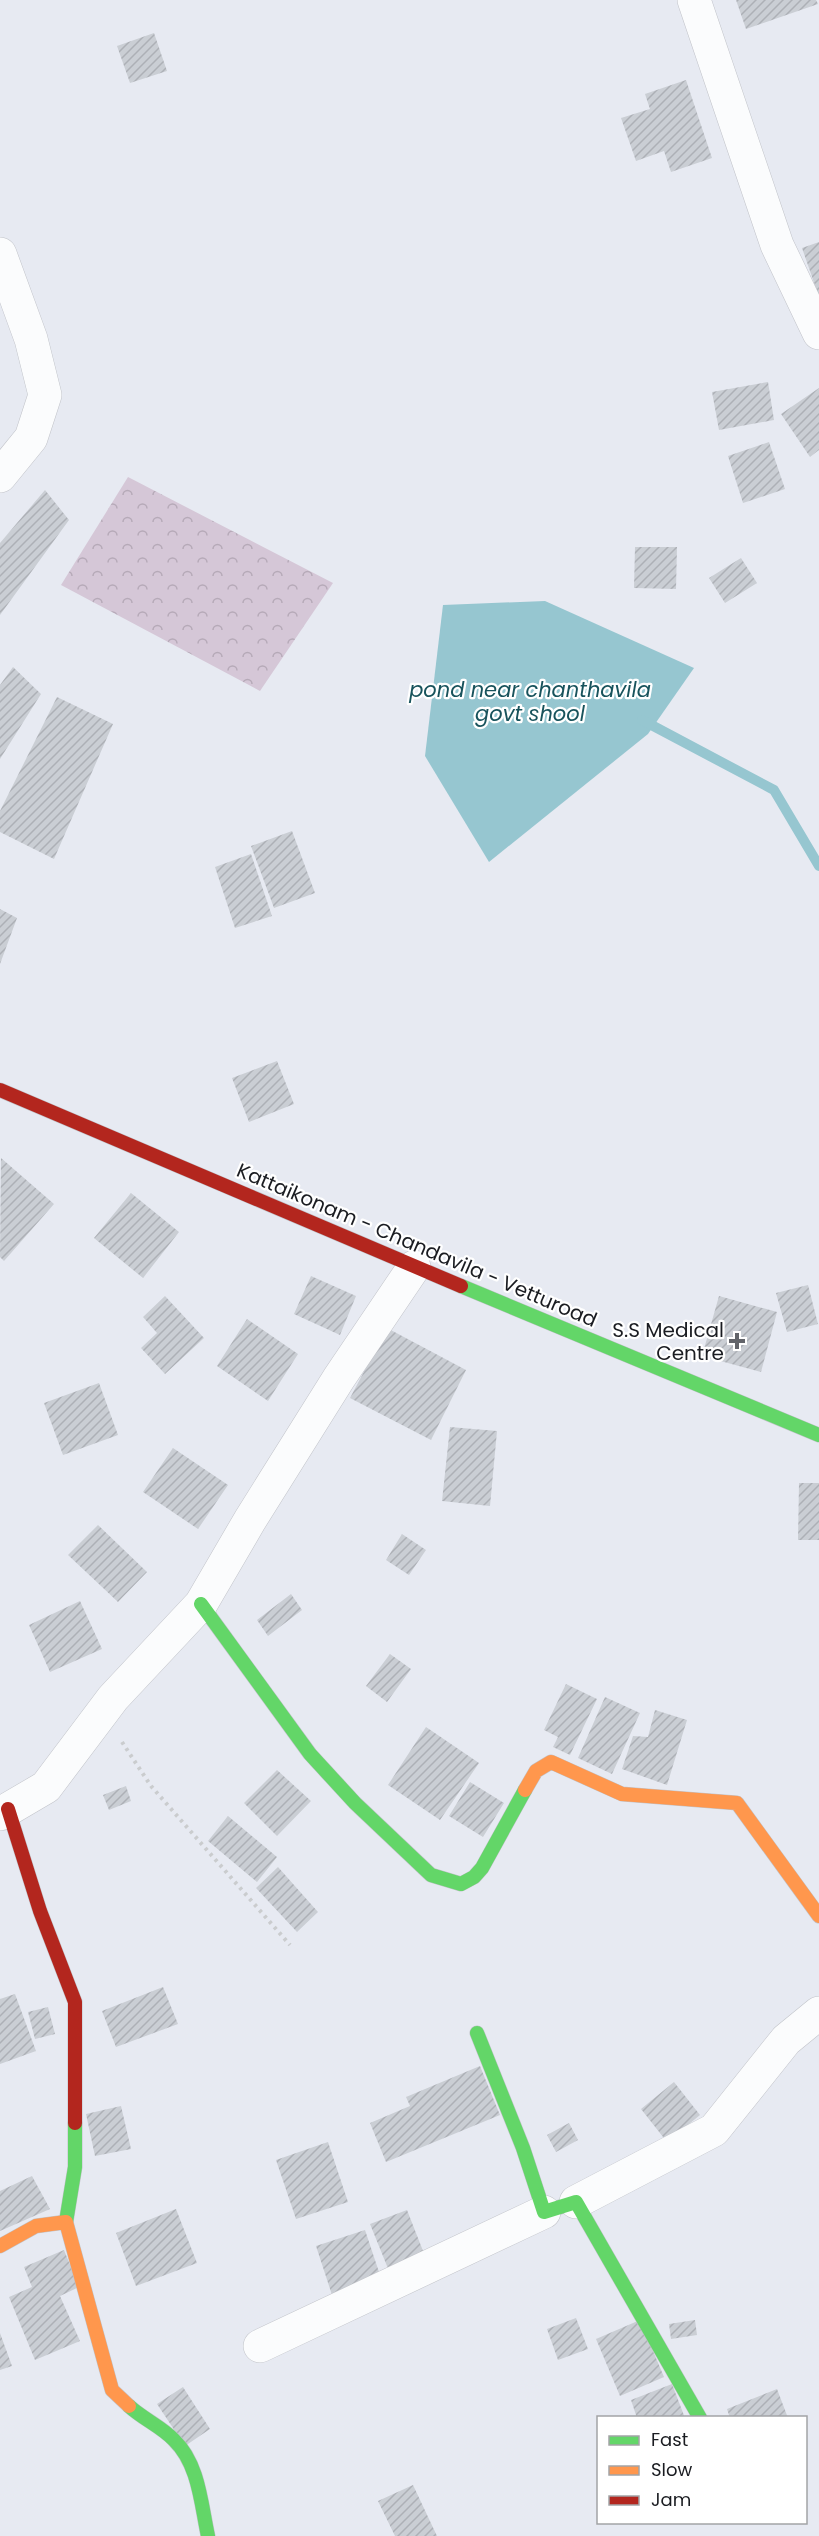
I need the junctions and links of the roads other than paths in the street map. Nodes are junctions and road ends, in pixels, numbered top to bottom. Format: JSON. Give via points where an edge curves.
{"nodes":[{"id":1,"x":694,"y":0,"type":"edge"},
{"id":2,"x":0,"y":254,"type":"edge"},
{"id":3,"x":819,"y":333,"type":"edge"},
{"id":4,"x":0,"y":476,"type":"edge"},
{"id":5,"x":2,"y":1095,"type":"edge"},
{"id":6,"x":414,"y":1267,"type":"junction"},
{"id":7,"x":819,"y":1436,"type":"edge"},
{"id":8,"x":201,"y":1604,"type":"junction"},
{"id":9,"x":4,"y":1812,"type":"edge"},
{"id":10,"x":819,"y":1916,"type":"edge"},
{"id":11,"x":819,"y":2013,"type":"edge"},
{"id":12,"x":477,"y":2033,"type":"dead end"},
{"id":13,"x":576,"y":2202,"type":"junction"},
{"id":14,"x":544,"y":2212,"type":"junction"},
{"id":15,"x":66,"y":2222,"type":"junction"},
{"id":16,"x":0,"y":2246,"type":"edge"},
{"id":17,"x":260,"y":2346,"type":"dead end"},
{"id":18,"x":699,"y":2416,"type":"edge"},
{"id":19,"x":208,"y":2536,"type":"edge"}],
"edges":[{"from":1,"to":3,"type":"street","via":[[777,245]]},
{"from":2,"to":4,"type":"street","via":[[31,339],[45,395],[31,438]]},
{"from":5,"to":6,"type":"street","name":"Kattaikonam - Chandavila - Vetturoad"},
{"from":6,"to":7,"type":"street","name":"Kattaikonam - Chandavila - Vetturoad"},
{"from":6,"to":8,"type":"street","via":[[333,1388]]},
{"from":8,"to":9,"type":"street","via":[[102,1712],[46,1787]]},
{"from":8,"to":10,"type":"street","via":[[310,1754],[431,1875],[461,1884],[474,1877],[536,1771],[550,1762],[622,1794],[737,1803]]},
{"from":9,"to":15,"type":"street","via":[[75,2002],[75,2167]]},
{"from":11,"to":13,"type":"street","via":[[786,2040],[714,2130]]},
{"from":12,"to":14,"type":"street"},
{"from":13,"to":14,"type":"street"},
{"from":13,"to":18,"type":"street"},
{"from":14,"to":17,"type":"street"},
{"from":15,"to":16,"type":"street","via":[[36,2226]]},
{"from":15,"to":19,"type":"street","via":[[112,2390],[143,2419],[174,2439],[191,2462]]}]}
